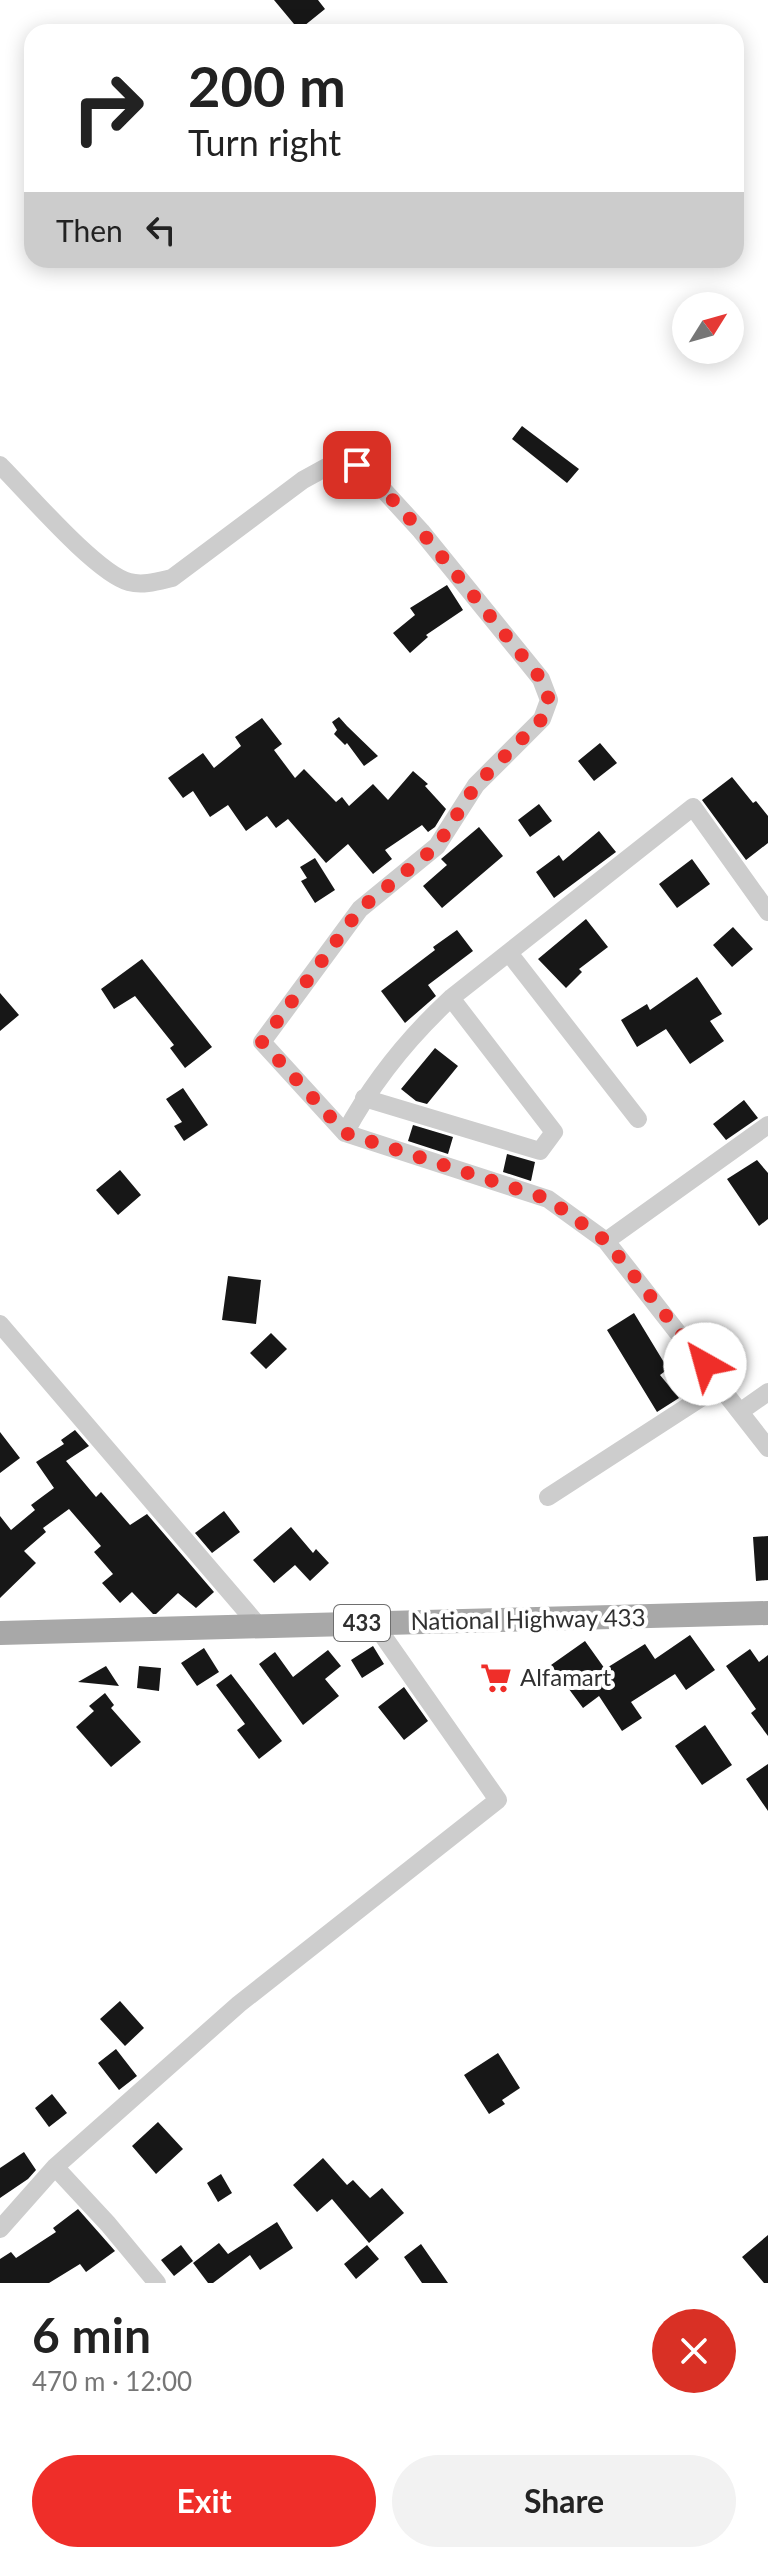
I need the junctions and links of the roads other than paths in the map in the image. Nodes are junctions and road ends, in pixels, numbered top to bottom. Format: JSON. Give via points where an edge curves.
{"nodes":[{"id":1,"x":0,"y":465,"type":"edge"},
{"id":2,"x":768,"y":912,"type":"edge"},
{"id":3,"x":509,"y":953,"type":"junction"},
{"id":4,"x":451,"y":998,"type":"junction"},
{"id":5,"x":364,"y":1098,"type":"junction"},
{"id":6,"x":638,"y":1119,"type":"dead end"},
{"id":7,"x":768,"y":1125,"type":"edge"},
{"id":8,"x":345,"y":1133,"type":"junction"},
{"id":9,"x":606,"y":1241,"type":"junction"},
{"id":10,"x":0,"y":1324,"type":"edge"},
{"id":11,"x":721,"y":1385,"type":"junction"},
{"id":12,"x":768,"y":1392,"type":"edge"},
{"id":13,"x":741,"y":1411,"type":"junction"},
{"id":14,"x":768,"y":1448,"type":"edge"},
{"id":15,"x":548,"y":1497,"type":"dead end"},
{"id":16,"x":768,"y":1613,"type":"edge"},
{"id":17,"x":374,"y":1623,"type":"junction"},
{"id":18,"x":258,"y":1625,"type":"junction"},
{"id":19,"x":0,"y":1633,"type":"edge"},
{"id":20,"x":55,"y":2167,"type":"junction"},
{"id":21,"x":0,"y":2229,"type":"edge"},
{"id":22,"x":157,"y":2283,"type":"edge"}],
"edges":[{"from":1,"to":8,"type":"street","via":[[106,569],[129,582],[148,583],[172,578],[303,480],[334,463],[357,465],[421,531],[541,679],[549,700],[542,719],[476,785],[437,846],[360,909],[262,1042]]},
{"from":2,"to":3,"type":"street","via":[[693,807]]},
{"from":3,"to":4,"type":"street"},
{"from":3,"to":6,"type":"street"},
{"from":4,"to":5,"type":"street"},
{"from":4,"to":5,"type":"street","via":[[554,1132],[540,1151]]},
{"from":5,"to":8,"type":"street"},
{"from":7,"to":9,"type":"street"},
{"from":8,"to":9,"type":"street","via":[[548,1199]]},
{"from":9,"to":11,"type":"street"},
{"from":10,"to":18,"type":"street"},
{"from":11,"to":13,"type":"street"},
{"from":11,"to":15,"type":"street"},
{"from":12,"to":13,"type":"street"},
{"from":13,"to":14,"type":"street"},
{"from":16,"to":17,"type":"main road","name":"National Highway 433","number":"433"},
{"from":17,"to":18,"type":"main road","name":"National Highway 433","number":"433"},
{"from":17,"to":20,"type":"street","via":[[498,1800],[239,2004]]},
{"from":18,"to":19,"type":"main road","name":"National Highway 433","number":"433"},
{"from":20,"to":21,"type":"street"},
{"from":20,"to":22,"type":"street"}]}
